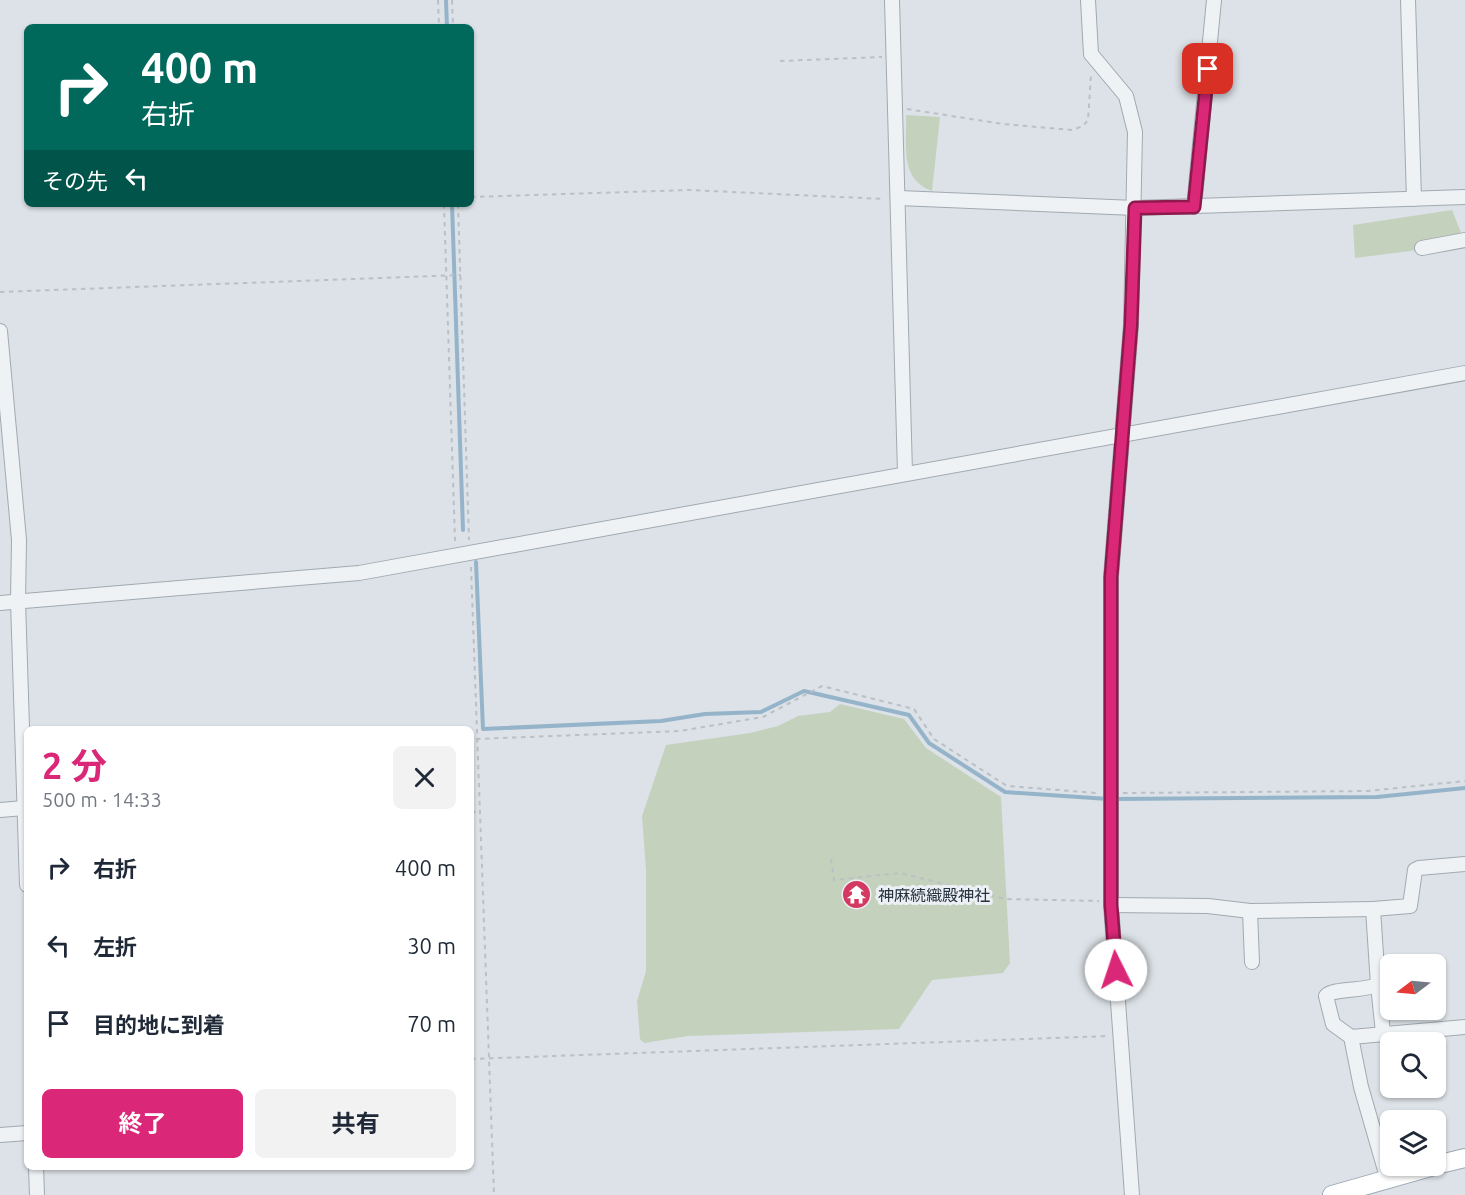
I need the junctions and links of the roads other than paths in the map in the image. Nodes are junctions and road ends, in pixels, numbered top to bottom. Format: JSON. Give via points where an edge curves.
{"nodes":[{"id":1,"x":892,"y":0,"type":"edge"},
{"id":2,"x":1088,"y":0,"type":"edge"},
{"id":3,"x":1214,"y":0,"type":"edge"},
{"id":4,"x":1408,"y":0,"type":"edge"},
{"id":5,"x":1465,"y":197,"type":"edge"},
{"id":6,"x":898,"y":198,"type":"junction"},
{"id":7,"x":1414,"y":199,"type":"junction"},
{"id":8,"x":1194,"y":207,"type":"junction"},
{"id":9,"x":1135,"y":208,"type":"junction"},
{"id":10,"x":1465,"y":240,"type":"edge"},
{"id":11,"x":1422,"y":248,"type":"dead end"},
{"id":12,"x":0,"y":331,"type":"edge"},
{"id":13,"x":1465,"y":373,"type":"edge"},
{"id":14,"x":1122,"y":434,"type":"junction"},
{"id":15,"x":905,"y":473,"type":"junction"},
{"id":16,"x":18,"y":601,"type":"junction"},
{"id":17,"x":0,"y":603,"type":"edge"},
{"id":18,"x":24,"y":808,"type":"joint"},
{"id":19,"x":0,"y":810,"type":"edge"},
{"id":20,"x":1465,"y":864,"type":"edge"},
{"id":21,"x":1111,"y":903,"type":"junction"},
{"id":22,"x":1373,"y":909,"type":"junction"},
{"id":23,"x":1250,"y":911,"type":"junction"},
{"id":24,"x":1252,"y":962,"type":"dead end"},
{"id":25,"x":1378,"y":985,"type":"junction"},
{"id":26,"x":1465,"y":1027,"type":"edge"},
{"id":27,"x":1383,"y":1032,"type":"edge"},
{"id":28,"x":1397,"y":1032,"type":"edge"},
{"id":29,"x":1380,"y":1033,"type":"edge"},
{"id":30,"x":1351,"y":1037,"type":"junction"},
{"id":31,"x":24,"y":1133,"type":"edge"},
{"id":32,"x":0,"y":1135,"type":"edge"},
{"id":33,"x":1465,"y":1158,"type":"edge"},
{"id":34,"x":1446,"y":1162,"type":"edge"},
{"id":35,"x":36,"y":1170,"type":"edge"},
{"id":36,"x":1394,"y":1176,"type":"edge"},
{"id":37,"x":1387,"y":1178,"type":"junction"},
{"id":38,"x":37,"y":1195,"type":"edge"},
{"id":39,"x":1132,"y":1195,"type":"edge"},
{"id":40,"x":1332,"y":1195,"type":"edge"}],
"edges":[{"from":1,"to":6,"type":"street"},
{"from":2,"to":9,"type":"street","via":[[1089,44],[1130,107],[1135,132]]},
{"from":3,"to":8,"type":"street"},
{"from":4,"to":7,"type":"street"},
{"from":5,"to":7,"type":"street"},
{"from":6,"to":9,"type":"street"},
{"from":6,"to":15,"type":"street"},
{"from":7,"to":8,"type":"street"},
{"from":8,"to":9,"type":"street"},
{"from":9,"to":14,"type":"street"},
{"from":10,"to":11,"type":"street"},
{"from":12,"to":16,"type":"street","via":[[17,507]]},
{"from":13,"to":14,"type":"street"},
{"from":14,"to":15,"type":"street"},
{"from":14,"to":21,"type":"street","via":[[1111,577]]},
{"from":15,"to":16,"type":"street","via":[[358,573]]},
{"from":16,"to":17,"type":"street"},
{"from":16,"to":18,"type":"street"},
{"from":18,"to":19,"type":"street"},
{"from":20,"to":22,"type":"street","via":[[1419,868],[1415,870],[1410,906]]},
{"from":21,"to":23,"type":"street"},
{"from":21,"to":39,"type":"street"},
{"from":22,"to":23,"type":"street"},
{"from":22,"to":25,"type":"street"},
{"from":23,"to":24,"type":"street"},
{"from":25,"to":27,"type":"street"},
{"from":25,"to":30,"type":"street","via":[[1326,996],[1333,1024]]},
{"from":26,"to":28,"type":"street"},
{"from":29,"to":30,"type":"street"},
{"from":30,"to":37,"type":"street"},
{"from":31,"to":32,"type":"street"},
{"from":33,"to":34,"type":"main road"},
{"from":35,"to":38,"type":"street"},
{"from":36,"to":37,"type":"main road"},
{"from":37,"to":40,"type":"main road"}]}
